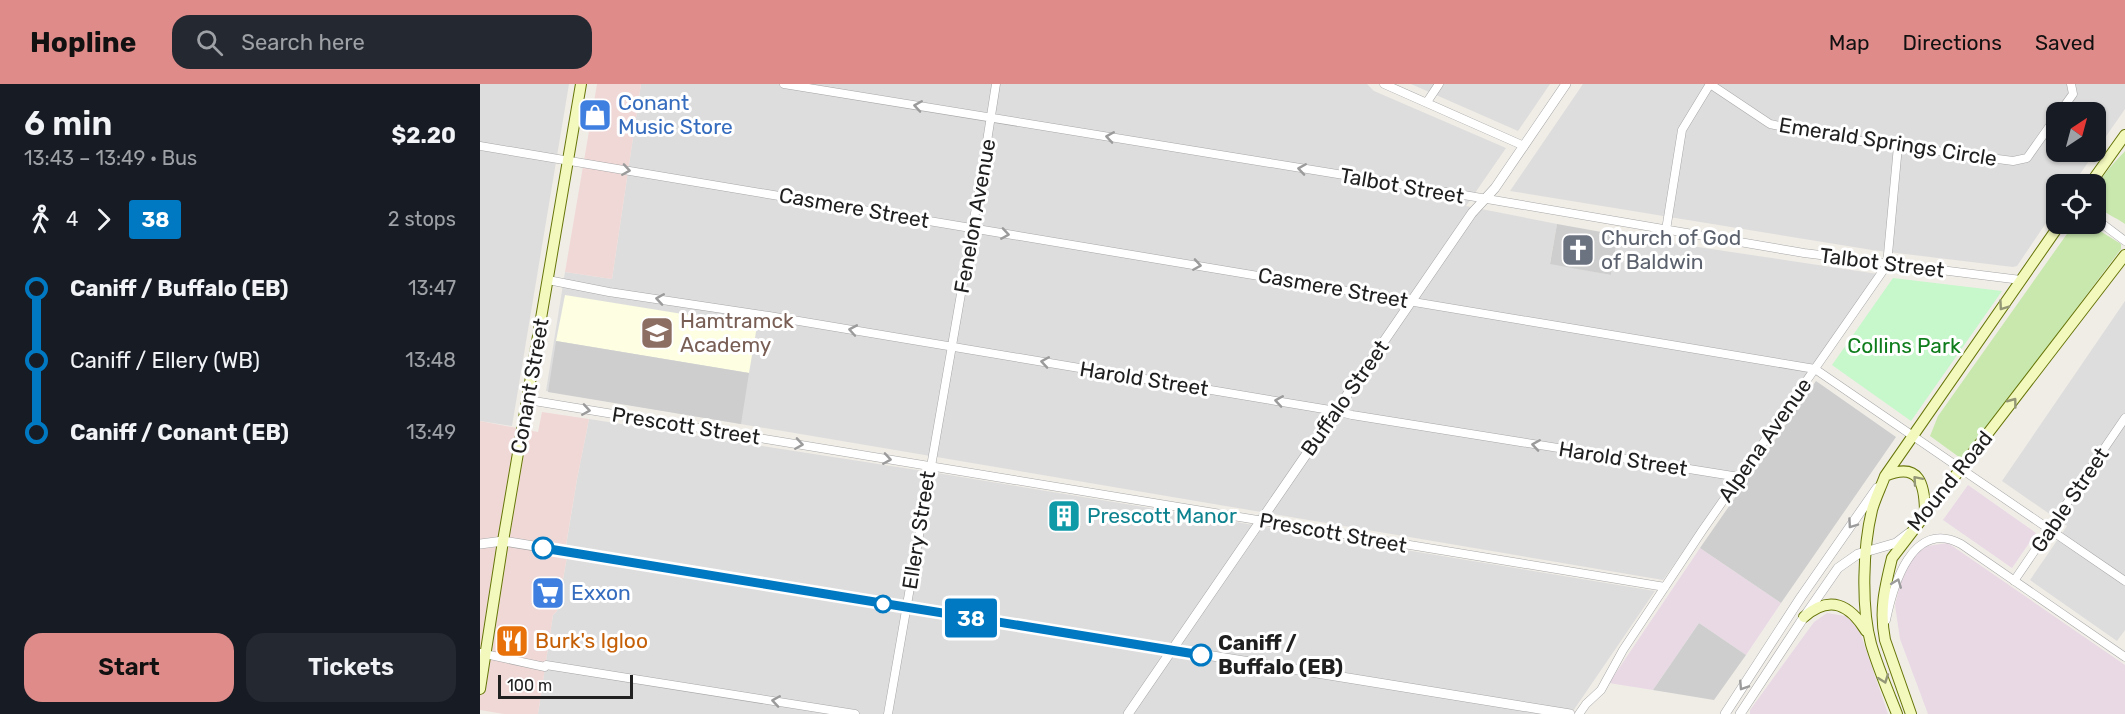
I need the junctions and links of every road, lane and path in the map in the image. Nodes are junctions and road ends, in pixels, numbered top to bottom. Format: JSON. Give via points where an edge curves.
{"nodes":[{"id":1,"x":581,"y":84,"type":"edge"},
{"id":2,"x":784,"y":84,"type":"edge"},
{"id":3,"x":996,"y":84,"type":"edge"},
{"id":4,"x":1384,"y":84,"type":"edge"},
{"id":5,"x":1439,"y":84,"type":"edge"},
{"id":6,"x":1566,"y":84,"type":"edge"},
{"id":7,"x":1710,"y":84,"type":"edge"},
{"id":8,"x":2071,"y":84,"type":"edge"},
{"id":9,"x":1427,"y":102,"type":"junction"},
{"id":10,"x":2067,"y":102,"type":"edge"},
{"id":11,"x":991,"y":118,"type":"junction"},
{"id":12,"x":2046,"y":131,"type":"edge"},
{"id":13,"x":2125,"y":135,"type":"edge"},
{"id":14,"x":480,"y":146,"type":"edge"},
{"id":15,"x":1524,"y":146,"type":"junction"},
{"id":16,"x":1898,"y":146,"type":"junction"},
{"id":17,"x":568,"y":161,"type":"junction"},
{"id":18,"x":2097,"y":174,"type":"edge"},
{"id":19,"x":1484,"y":200,"type":"junction"},
{"id":20,"x":2106,"y":226,"type":"edge"},
{"id":21,"x":972,"y":228,"type":"junction"},
{"id":22,"x":1666,"y":230,"type":"junction"},
{"id":23,"x":2053,"y":234,"type":"edge"},
{"id":24,"x":2125,"y":240,"type":"edge"},
{"id":25,"x":2125,"y":255,"type":"edge"},
{"id":26,"x":1887,"y":265,"type":"junction"},
{"id":27,"x":548,"y":280,"type":"junction"},
{"id":28,"x":2021,"y":280,"type":"junction"},
{"id":29,"x":1412,"y":300,"type":"junction"},
{"id":30,"x":952,"y":347,"type":"junction"},
{"id":31,"x":1815,"y":369,"type":"junction"},
{"id":32,"x":528,"y":400,"type":"junction"},
{"id":33,"x":1336,"y":411,"type":"junction"},
{"id":34,"x":2125,"y":418,"type":"edge"},
{"id":35,"x":1914,"y":435,"type":"junction"},
{"id":36,"x":930,"y":466,"type":"junction"},
{"id":37,"x":1962,"y":469,"type":"junction"},
{"id":38,"x":1885,"y":476,"type":"junction"},
{"id":39,"x":1739,"y":477,"type":"junction"},
{"id":40,"x":1925,"y":514,"type":"junction"},
{"id":41,"x":1261,"y":521,"type":"junction"},
{"id":42,"x":2049,"y":529,"type":"junction"},
{"id":43,"x":1912,"y":531,"type":"junction"},
{"id":44,"x":503,"y":541,"type":"junction"},
{"id":45,"x":480,"y":544,"type":"edge"},
{"id":46,"x":1867,"y":550,"type":"junction"},
{"id":47,"x":2014,"y":581,"type":"junction"},
{"id":48,"x":2125,"y":581,"type":"edge"},
{"id":49,"x":1665,"y":586,"type":"junction"},
{"id":50,"x":907,"y":608,"type":"junction"},
{"id":51,"x":1804,"y":617,"type":"junction"},
{"id":52,"x":1885,"y":640,"type":"junction"},
{"id":53,"x":1871,"y":644,"type":"junction"},
{"id":54,"x":1173,"y":651,"type":"junction"},
{"id":55,"x":483,"y":654,"type":"edge"},
{"id":56,"x":2124,"y":654,"type":"edge"},
{"id":57,"x":480,"y":689,"type":"edge"},
{"id":58,"x":855,"y":714,"type":"edge"},
{"id":59,"x":888,"y":714,"type":"edge"},
{"id":60,"x":1128,"y":714,"type":"edge"},
{"id":61,"x":1570,"y":714,"type":"edge"},
{"id":62,"x":1579,"y":714,"type":"edge"},
{"id":63,"x":1725,"y":714,"type":"edge"},
{"id":64,"x":1740,"y":714,"type":"edge"},
{"id":65,"x":1897,"y":714,"type":"edge"},
{"id":66,"x":1911,"y":714,"type":"edge"}],
"edges":[{"from":1,"to":17,"type":"main road","name":"Conant Street"},
{"from":11,"to":2,"type":"street","name":"Talbot Street","one_way":true},
{"from":3,"to":11,"type":"street","name":"Fenelon Avenue"},
{"from":4,"to":9,"type":"street"},
{"from":5,"to":9,"type":"street"},
{"from":6,"to":15,"type":"street","name":"Buffalo Street"},
{"from":7,"to":16,"type":"street","name":"Emerald Springs Circle","via":[[1770,124]]},
{"from":7,"to":22,"type":"street","via":[[1682,130]]},
{"from":8,"to":10,"type":"street","via":[[2073,94]]},
{"from":9,"to":15,"type":"street"},
{"from":19,"to":11,"type":"street","name":"Talbot Street","one_way":true},
{"from":11,"to":21,"type":"street","name":"Fenelon Avenue"},
{"from":12,"to":16,"type":"street","name":"Emerald Springs Circle","via":[[2027,158],[2013,161]]},
{"from":13,"to":18,"type":"main road"},
{"from":14,"to":17,"type":"street","name":"Casmere Street"},
{"from":15,"to":19,"type":"street","name":"Buffalo Street"},
{"from":16,"to":26,"type":"street","name":"Alpena Avenue"},
{"from":17,"to":21,"type":"street","name":"Casmere Street","one_way":true},
{"from":17,"to":27,"type":"main road","name":"Conant Street"},
{"from":19,"to":22,"type":"street","name":"Talbot Street"},
{"from":19,"to":29,"type":"street","name":"Buffalo Street"},
{"from":20,"to":24,"type":"street"},
{"from":21,"to":29,"type":"street","name":"Casmere Street","one_way":true},
{"from":21,"to":30,"type":"street","name":"Fenelon Avenue"},
{"from":22,"to":26,"type":"street","name":"Talbot Street"},
{"from":23,"to":28,"type":"main road"},
{"from":37,"to":25,"type":"main road","name":"Mound Road","one_way":true},
{"from":26,"to":28,"type":"street","name":"Talbot Street"},
{"from":26,"to":31,"type":"street","name":"Alpena Avenue"},
{"from":30,"to":27,"type":"street","name":"Harold Street","one_way":true},
{"from":27,"to":32,"type":"main road","name":"Conant Street"},
{"from":28,"to":35,"type":"main road","one_way":true},
{"from":29,"to":31,"type":"street","name":"Casmere Street"},
{"from":29,"to":33,"type":"street","name":"Buffalo Street"},
{"from":33,"to":30,"type":"street","name":"Harold Street","one_way":true},
{"from":30,"to":36,"type":"street","name":"Ellery Street"},
{"from":31,"to":35,"type":"street","name":"Casmere Street"},
{"from":31,"to":39,"type":"street","name":"Alpena Avenue"},
{"from":32,"to":36,"type":"street","name":"Prescott Street","one_way":true},
{"from":32,"to":44,"type":"main road","name":"Conant Street"},
{"from":39,"to":33,"type":"street","name":"Harold Street","one_way":true},
{"from":33,"to":41,"type":"street","name":"Buffalo Street"},
{"from":34,"to":42,"type":"street","name":"Gable Street"},
{"from":35,"to":37,"type":"street","name":"Casmere Street"},
{"from":35,"to":38,"type":"main road"},
{"from":36,"to":41,"type":"street","name":"Prescott Street"},
{"from":36,"to":50,"type":"street","name":"Ellery Street"},
{"from":37,"to":40,"type":"main road","name":"Mound Road"},
{"from":37,"to":42,"type":"street","name":"Casmere Street"},
{"from":40,"to":38,"type":"main road","one_way":true,"via":[[1925,493],[1914,474],[1898,470]]},
{"from":38,"to":46,"type":"main road","via":[[1872,508]]},
{"from":38,"to":63,"type":"street","one_way":true},
{"from":39,"to":49,"type":"street","name":"Alpena Avenue"},
{"from":40,"to":43,"type":"main road","name":"Mound Road"},
{"from":41,"to":49,"type":"street","name":"Prescott Street"},
{"from":41,"to":54,"type":"street","name":"Buffalo Street"},
{"from":42,"to":47,"type":"street","name":"Gable Street"},
{"from":42,"to":48,"type":"street","name":"Casmere Street"},
{"from":43,"to":46,"type":"street","name":"Mound Road","via":[[1896,543]]},
{"from":43,"to":52,"type":"main road","via":[[1892,558],[1883,593]]},
{"from":44,"to":45,"type":"street"},
{"from":44,"to":50,"type":"street"},
{"from":44,"to":55,"type":"main road","name":"Conant Street"},
{"from":46,"to":51,"type":"street","name":"Mound Road","via":[[1838,568]]},
{"from":46,"to":53,"type":"main road","via":[[1865,599]]},
{"from":52,"to":47,"type":"street","one_way":true,"via":[[1889,605],[1899,576],[1909,556],[1926,542],[1957,542]]},
{"from":47,"to":56,"type":"street"},
{"from":49,"to":62,"type":"street","name":"Alpena Avenue","via":[[1601,690]]},
{"from":50,"to":54,"type":"street"},
{"from":50,"to":59,"type":"street","name":"Ellery Street"},
{"from":51,"to":53,"type":"main road","via":[[1821,606],[1843,607],[1856,615]]},
{"from":51,"to":64,"type":"street","name":"Mound Road"},
{"from":52,"to":66,"type":"main road"},
{"from":53,"to":65,"type":"main road","one_way":true},
{"from":54,"to":60,"type":"street","name":"Buffalo Street"},
{"from":54,"to":61,"type":"street"},
{"from":55,"to":57,"type":"main road","name":"Conant Street"},
{"from":58,"to":55,"type":"street","one_way":true}]}
